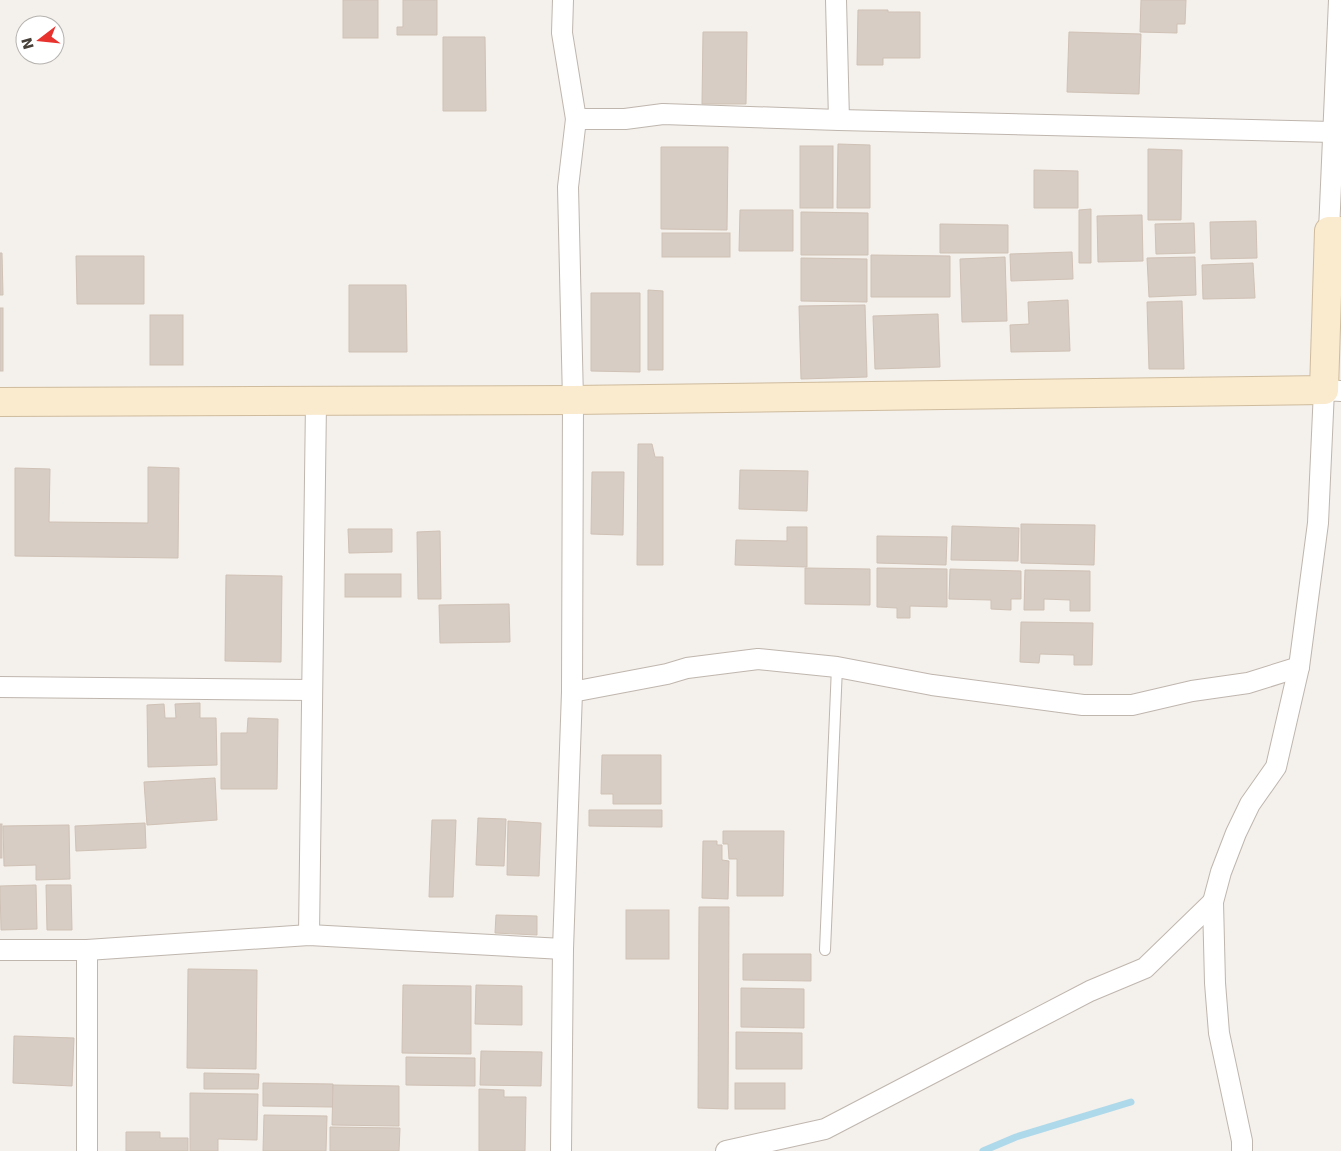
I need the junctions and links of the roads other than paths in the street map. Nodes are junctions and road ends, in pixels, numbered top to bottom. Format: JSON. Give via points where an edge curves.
{"nodes":[{"id":1,"x":563,"y":0,"type":"edge"},
{"id":2,"x":836,"y":0,"type":"edge"},
{"id":3,"x":1339,"y":0,"type":"edge"},
{"id":4,"x":576,"y":119,"type":"junction"},
{"id":5,"x":839,"y":120,"type":"junction"},
{"id":6,"x":1333,"y":132,"type":"junction"},
{"id":7,"x":1335,"y":231,"type":"edge"},
{"id":8,"x":1333,"y":391,"type":"edge"},
{"id":9,"x":573,"y":400,"type":"junction"},
{"id":10,"x":0,"y":402,"type":"edge"},
{"id":11,"x":316,"y":402,"type":"junction"},
{"id":12,"x":837,"y":667,"type":"junction"},
{"id":13,"x":1299,"y":667,"type":"junction"},
{"id":14,"x":0,"y":687,"type":"edge"},
{"id":15,"x":312,"y":690,"type":"junction"},
{"id":16,"x":572,"y":692,"type":"junction"},
{"id":17,"x":1213,"y":902,"type":"junction"},
{"id":18,"x":309,"y":935,"type":"junction"},
{"id":19,"x":563,"y":949,"type":"junction"},
{"id":20,"x":0,"y":950,"type":"edge"},
{"id":21,"x":87,"y":950,"type":"junction"},
{"id":22,"x":825,"y":950,"type":"dead end"},
{"id":23,"x":87,"y":1151,"type":"edge"},
{"id":24,"x":561,"y":1151,"type":"edge"},
{"id":25,"x":726,"y":1151,"type":"edge"},
{"id":26,"x":1242,"y":1151,"type":"edge"}],
"edges":[{"from":1,"to":4,"type":"street","via":[[562,34]]},
{"from":2,"to":5,"type":"street"},
{"from":3,"to":6,"type":"street"},
{"from":4,"to":5,"type":"street","via":[[626,120],[663,114]]},
{"from":4,"to":9,"type":"street","via":[[568,188]]},
{"from":5,"to":6,"type":"street"},
{"from":6,"to":7,"type":"street"},
{"from":7,"to":8,"type":"street"},
{"from":8,"to":9,"type":"street"},
{"from":8,"to":13,"type":"street"},
{"from":9,"to":11,"type":"street"},
{"from":9,"to":16,"type":"street"},
{"from":10,"to":11,"type":"street"},
{"from":11,"to":15,"type":"street"},
{"from":12,"to":13,"type":"street","via":[[932,685],[1083,705],[1132,705],[1192,691],[1248,683]]},
{"from":12,"to":16,"type":"street","via":[[758,659],[687,668]]},
{"from":12,"to":22,"type":"lane"},
{"from":13,"to":17,"type":"street","via":[[1276,767],[1250,804],[1236,833]]},
{"from":14,"to":15,"type":"street"},
{"from":15,"to":18,"type":"street"},
{"from":16,"to":19,"type":"street"},
{"from":17,"to":25,"type":"street","via":[[1145,968],[1090,991],[825,1129]]},
{"from":17,"to":26,"type":"street","via":[[1219,1033]]},
{"from":18,"to":19,"type":"street"},
{"from":18,"to":21,"type":"street"},
{"from":19,"to":24,"type":"street"},
{"from":20,"to":21,"type":"street"},
{"from":21,"to":23,"type":"street"}]}
